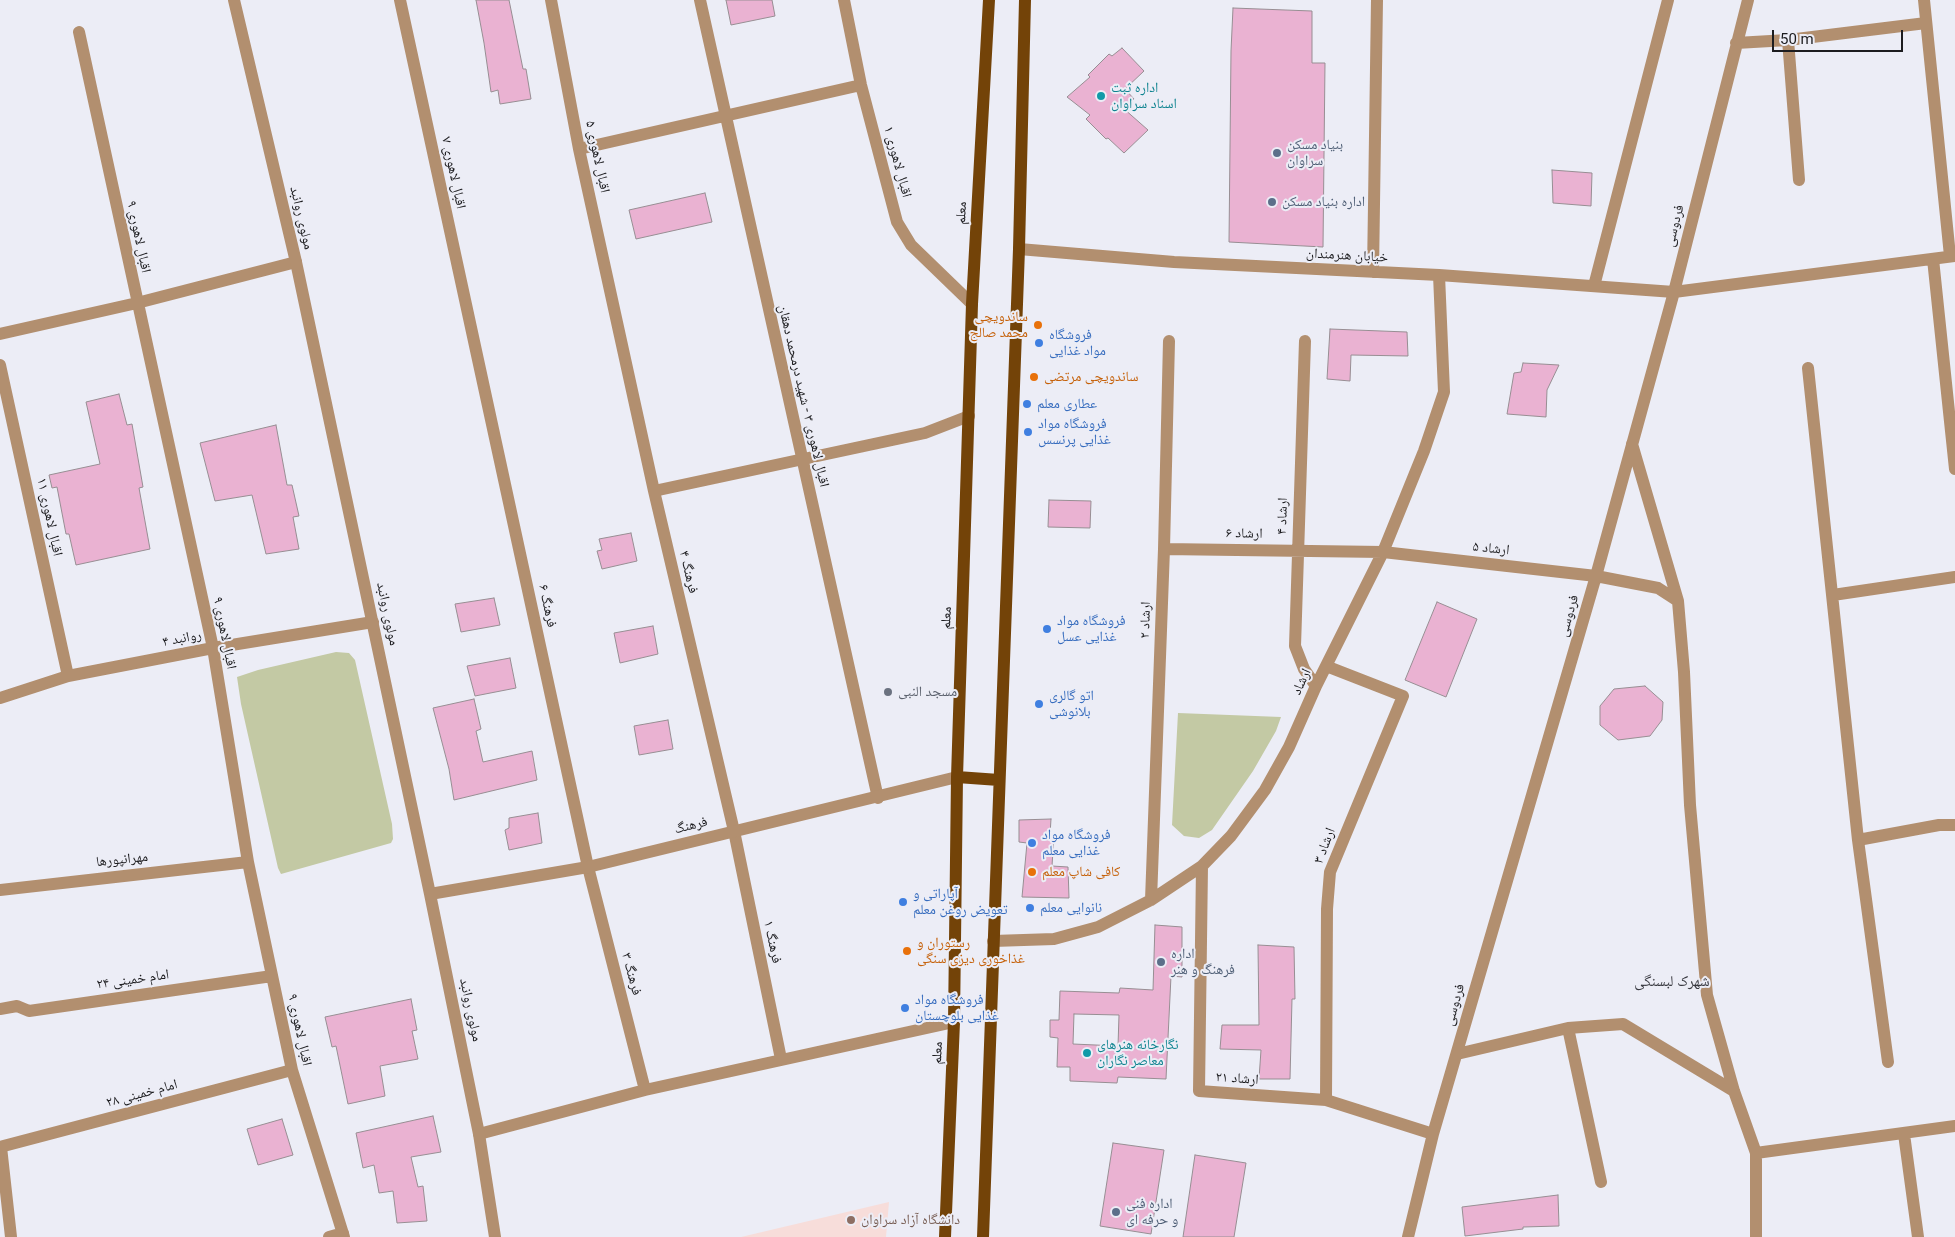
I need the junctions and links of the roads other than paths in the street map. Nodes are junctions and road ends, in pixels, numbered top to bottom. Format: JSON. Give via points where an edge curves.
{"nodes":[{"id":1,"x":234,"y":0,"type":"edge"},
{"id":2,"x":400,"y":0,"type":"edge"},
{"id":3,"x":551,"y":0,"type":"edge"},
{"id":4,"x":700,"y":0,"type":"edge"},
{"id":5,"x":844,"y":0,"type":"edge"},
{"id":6,"x":989,"y":0,"type":"edge"},
{"id":7,"x":1025,"y":0,"type":"edge"},
{"id":8,"x":1377,"y":0,"type":"edge"},
{"id":9,"x":1668,"y":0,"type":"edge"},
{"id":10,"x":1748,"y":0,"type":"edge"},
{"id":11,"x":1924,"y":0,"type":"edge"},
{"id":12,"x":1926,"y":23,"type":"junction"},
{"id":13,"x":78,"y":32,"type":"dead end"},
{"id":14,"x":1788,"y":40,"type":"junction"},
{"id":15,"x":1736,"y":43,"type":"junction"},
{"id":16,"x":861,"y":85,"type":"junction"},
{"id":17,"x":725,"y":115,"type":"junction"},
{"id":18,"x":579,"y":149,"type":"junction"},
{"id":19,"x":1798,"y":180,"type":"dead end"},
{"id":20,"x":1019,"y":249,"type":"junction"},
{"id":21,"x":1952,"y":256,"type":"edge"},
{"id":22,"x":1933,"y":259,"type":"junction"},
{"id":23,"x":296,"y":262,"type":"junction"},
{"id":24,"x":1372,"y":272,"type":"junction"},
{"id":25,"x":1440,"y":274,"type":"junction"},
{"id":26,"x":1594,"y":286,"type":"junction"},
{"id":27,"x":1674,"y":292,"type":"junction"},
{"id":28,"x":137,"y":303,"type":"junction"},
{"id":29,"x":972,"y":304,"type":"junction"},
{"id":30,"x":616,"y":320,"type":"joint"},
{"id":31,"x":0,"y":334,"type":"edge"},
{"id":32,"x":1169,"y":341,"type":"dead end"},
{"id":33,"x":1305,"y":341,"type":"dead end"},
{"id":34,"x":476,"y":352,"type":"joint"},
{"id":35,"x":0,"y":365,"type":"edge"},
{"id":36,"x":1808,"y":368,"type":"dead end"},
{"id":37,"x":969,"y":416,"type":"junction"},
{"id":38,"x":1632,"y":443,"type":"junction"},
{"id":39,"x":802,"y":458,"type":"junction"},
{"id":40,"x":1955,"y":469,"type":"edge"},
{"id":41,"x":654,"y":491,"type":"junction"},
{"id":42,"x":1164,"y":549,"type":"junction"},
{"id":43,"x":1297,"y":550,"type":"junction"},
{"id":44,"x":1383,"y":552,"type":"junction"},
{"id":45,"x":1596,"y":576,"type":"junction"},
{"id":46,"x":1955,"y":576,"type":"edge"},
{"id":47,"x":1833,"y":595,"type":"junction"},
{"id":48,"x":1678,"y":601,"type":"junction"},
{"id":49,"x":373,"y":622,"type":"junction"},
{"id":50,"x":212,"y":648,"type":"junction"},
{"id":51,"x":1326,"y":666,"type":"junction"},
{"id":52,"x":68,"y":676,"type":"junction"},
{"id":53,"x":1316,"y":686,"type":"junction"},
{"id":54,"x":0,"y":698,"type":"edge"},
{"id":55,"x":957,"y":777,"type":"junction"},
{"id":56,"x":999,"y":780,"type":"junction"},
{"id":57,"x":878,"y":798,"type":"junction"},
{"id":58,"x":1955,"y":825,"type":"edge"},
{"id":59,"x":734,"y":831,"type":"junction"},
{"id":60,"x":1858,"y":840,"type":"junction"},
{"id":61,"x":248,"y":862,"type":"junction"},
{"id":62,"x":588,"y":866,"type":"junction"},
{"id":63,"x":1202,"y":866,"type":"junction"},
{"id":64,"x":0,"y":890,"type":"edge"},
{"id":65,"x":430,"y":894,"type":"junction"},
{"id":66,"x":1151,"y":900,"type":"junction"},
{"id":67,"x":993,"y":941,"type":"junction"},
{"id":68,"x":272,"y":976,"type":"junction"},
{"id":69,"x":0,"y":1009,"type":"edge"},
{"id":70,"x":954,"y":1022,"type":"junction"},
{"id":71,"x":1568,"y":1028,"type":"junction"},
{"id":72,"x":1457,"y":1054,"type":"junction"},
{"id":73,"x":781,"y":1059,"type":"junction"},
{"id":74,"x":1888,"y":1062,"type":"dead end"},
{"id":75,"x":292,"y":1070,"type":"junction"},
{"id":76,"x":646,"y":1090,"type":"junction"},
{"id":77,"x":1734,"y":1091,"type":"junction"},
{"id":78,"x":1326,"y":1100,"type":"junction"},
{"id":79,"x":1955,"y":1126,"type":"edge"},
{"id":80,"x":480,"y":1134,"type":"junction"},
{"id":81,"x":1433,"y":1134,"type":"junction"},
{"id":82,"x":1904,"y":1134,"type":"junction"},
{"id":83,"x":0,"y":1147,"type":"edge"},
{"id":84,"x":1756,"y":1153,"type":"junction"},
{"id":85,"x":1601,"y":1182,"type":"dead end"},
{"id":86,"x":344,"y":1235,"type":"edge"},
{"id":87,"x":1409,"y":1236,"type":"edge"},
{"id":88,"x":11,"y":1237,"type":"edge"},
{"id":89,"x":329,"y":1237,"type":"edge"},
{"id":90,"x":495,"y":1237,"type":"edge"},
{"id":91,"x":945,"y":1237,"type":"edge"},
{"id":92,"x":983,"y":1237,"type":"edge"},
{"id":93,"x":1756,"y":1237,"type":"edge"},
{"id":94,"x":1918,"y":1237,"type":"edge"}],
"edges":[{"from":1,"to":23,"type":"street","name":"مولوی روانبد"},
{"from":2,"to":34,"type":"street","name":"اقبال لاهوری ۷"},
{"from":3,"to":18,"type":"street","name":"اقبال لاهوری ۵"},
{"from":4,"to":17,"type":"street","name":"اقبال لاهوری ۳ - شهید درمحمد دهقان"},
{"from":5,"to":16,"type":"street","name":"اقبال لاهوری ۱"},
{"from":6,"to":29,"type":"main road","name":"معلم"},
{"from":7,"to":20,"type":"main road"},
{"from":8,"to":24,"type":"street"},
{"from":9,"to":26,"type":"street"},
{"from":10,"to":15,"type":"street","name":"فردوسی"},
{"from":11,"to":12,"type":"street"},
{"from":12,"to":14,"type":"street"},
{"from":12,"to":21,"type":"street"},
{"from":13,"to":28,"type":"street","name":"اقبال لاهوری ۹"},
{"from":14,"to":15,"type":"street"},
{"from":14,"to":19,"type":"street"},
{"from":15,"to":27,"type":"street","name":"فردوسی"},
{"from":16,"to":17,"type":"street"},
{"from":16,"to":29,"type":"street","name":"اقبال لاهوری ۱","via":[[897,222],[911,246]]},
{"from":17,"to":18,"type":"street"},
{"from":17,"to":39,"type":"street","name":"اقبال لاهوری ۳ - شهید درمحمد دهقان"},
{"from":18,"to":30,"type":"street","name":"اقبال لاهوری ۵"},
{"from":20,"to":24,"type":"street","name":"خیابان هنرمندان","via":[[1174,262]]},
{"from":20,"to":56,"type":"main road"},
{"from":21,"to":22,"type":"street","name":"خیابان هنرمندان"},
{"from":22,"to":27,"type":"street","name":"خیابان هنرمندان"},
{"from":22,"to":40,"type":"street"},
{"from":23,"to":28,"type":"street"},
{"from":23,"to":49,"type":"street","name":"مولوی روانبد"},
{"from":24,"to":25,"type":"street","name":"خیابان هنرمندان"},
{"from":25,"to":26,"type":"street","name":"خیابان هنرمندان"},
{"from":25,"to":44,"type":"street","name":"ارشاد","via":[[1444,392]]},
{"from":26,"to":27,"type":"street","name":"خیابان هنرمندان"},
{"from":27,"to":38,"type":"street","name":"فردوسی"},
{"from":28,"to":31,"type":"street"},
{"from":28,"to":50,"type":"street","name":"اقبال لاهوری ۹"},
{"from":29,"to":37,"type":"main road","name":"معلم"},
{"from":30,"to":41,"type":"street","name":"فرهنگ ۴"},
{"from":32,"to":42,"type":"street","name":"ارشاد ۲"},
{"from":33,"to":43,"type":"street","name":"ارشاد ۴"},
{"from":34,"to":62,"type":"street","name":"فرهنگ ۶"},
{"from":35,"to":52,"type":"street","name":"اقبال لاهوری ۱۱"},
{"from":36,"to":47,"type":"street"},
{"from":37,"to":39,"type":"street","via":[[925,432]]},
{"from":37,"to":55,"type":"main road","name":"معلم"},
{"from":38,"to":45,"type":"street","name":"فردوسی"},
{"from":38,"to":48,"type":"street"},
{"from":39,"to":41,"type":"street"},
{"from":39,"to":57,"type":"street","name":"اقبال لاهوری ۳ - شهید درمحمد دهقان"},
{"from":41,"to":59,"type":"street","name":"فرهنگ ۴"},
{"from":42,"to":43,"type":"street","name":"ارشاد ۶"},
{"from":42,"to":66,"type":"street","name":"ارشاد ۲"},
{"from":43,"to":44,"type":"street","name":"ارشاد ۶"},
{"from":43,"to":53,"type":"street","name":"ارشاد ۴","via":[[1295,646],[1304,669]]},
{"from":44,"to":45,"type":"street","name":"ارشاد ۵"},
{"from":44,"to":51,"type":"street","name":"ارشاد"},
{"from":45,"to":48,"type":"street","name":"ارشاد ۵","via":[[1658,588]]},
{"from":45,"to":72,"type":"street","name":"فردوسی"},
{"from":46,"to":47,"type":"street"},
{"from":47,"to":60,"type":"street"},
{"from":48,"to":77,"type":"street","via":[[1690,805],[1707,995]]},
{"from":49,"to":50,"type":"street","name":"روانبد ۴"},
{"from":49,"to":65,"type":"street","name":"مولوی روانبد"},
{"from":50,"to":52,"type":"street","name":"روانبد ۴"},
{"from":50,"to":61,"type":"street","name":"اقبال لاهوری ۹"},
{"from":51,"to":53,"type":"street","name":"ارشاد"},
{"from":51,"to":78,"type":"street","name":"ارشاد ۳","via":[[1403,696],[1330,872]]},
{"from":52,"to":54,"type":"street","name":"روانبد ۴"},
{"from":53,"to":63,"type":"street","name":"ارشاد","via":[[1289,748],[1265,790],[1231,836]]},
{"from":55,"to":56,"type":"main road"},
{"from":55,"to":57,"type":"street","name":"فرهنگ"},
{"from":55,"to":70,"type":"main road","name":"معلم"},
{"from":56,"to":67,"type":"main road"},
{"from":57,"to":59,"type":"street","name":"فرهنگ"},
{"from":58,"to":60,"type":"street","via":[[1938,825]]},
{"from":59,"to":62,"type":"street","name":"فرهنگ"},
{"from":59,"to":73,"type":"street","name":"فرهنگ ۱"},
{"from":60,"to":74,"type":"street"},
{"from":61,"to":64,"type":"street","name":"مهرانپورها"},
{"from":61,"to":68,"type":"street","name":"اقبال لاهوری ۹"},
{"from":62,"to":65,"type":"street","name":"فرهنگ"},
{"from":62,"to":76,"type":"street","name":"فرهنگ ۳"},
{"from":63,"to":66,"type":"street","name":"ارشاد"},
{"from":63,"to":78,"type":"street","name":"ارشاد ۲۱","via":[[1199,1091]]},
{"from":65,"to":80,"type":"street","name":"مولوی روانبد"},
{"from":66,"to":67,"type":"street","name":"ارشاد","via":[[1098,927],[1054,939]]},
{"from":67,"to":92,"type":"main road"},
{"from":68,"to":69,"type":"street","name":"امام خمینی ۲۴","via":[[29,1011],[17,1006]]},
{"from":68,"to":75,"type":"street","name":"اقبال لاهوری ۹"},
{"from":70,"to":73,"type":"street"},
{"from":70,"to":91,"type":"main road","name":"معلم"},
{"from":71,"to":72,"type":"street"},
{"from":71,"to":77,"type":"street","via":[[1623,1024]]},
{"from":71,"to":85,"type":"street"},
{"from":72,"to":81,"type":"street","name":"فردوسی"},
{"from":73,"to":76,"type":"street"},
{"from":75,"to":83,"type":"street","name":"امام خمینی ۲۸"},
{"from":75,"to":86,"type":"street","name":"اقبال لاهوری ۹"},
{"from":76,"to":80,"type":"street"},
{"from":77,"to":84,"type":"street"},
{"from":78,"to":81,"type":"street","name":"ارشاد ۲۱"},
{"from":79,"to":82,"type":"street"},
{"from":80,"to":90,"type":"street","name":"مولوی روانبد"},
{"from":81,"to":87,"type":"street","name":"فردوسی"},
{"from":82,"to":84,"type":"street"},
{"from":82,"to":94,"type":"street"},
{"from":83,"to":88,"type":"street"},
{"from":84,"to":93,"type":"street"},
{"from":86,"to":89,"type":"street"}]}
